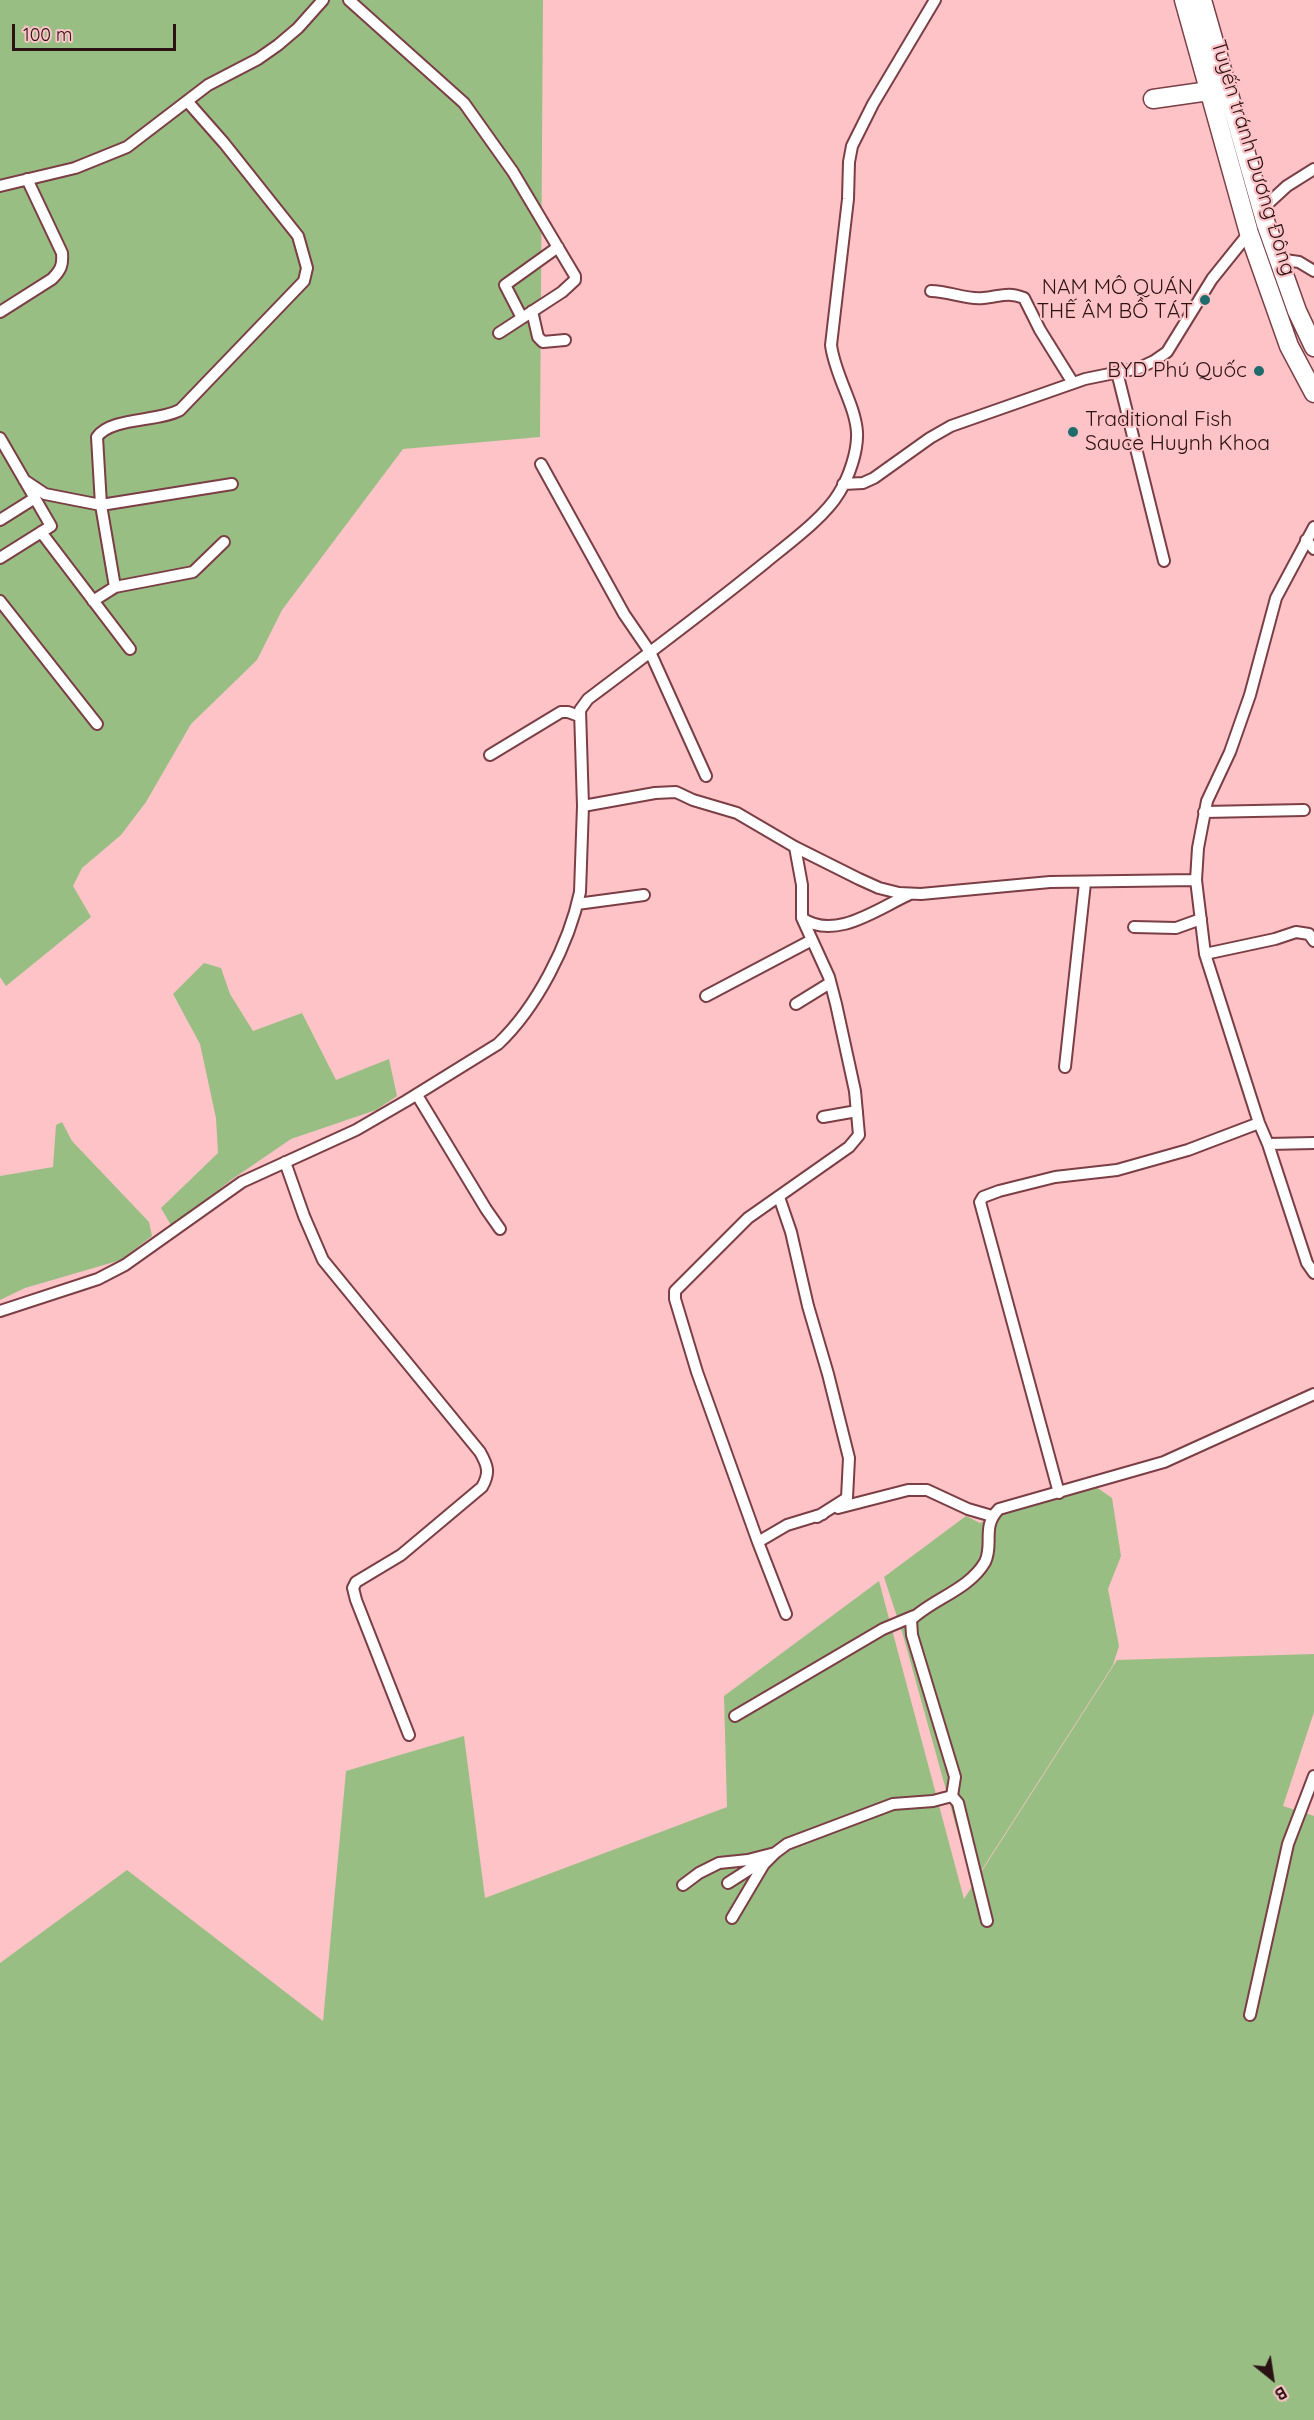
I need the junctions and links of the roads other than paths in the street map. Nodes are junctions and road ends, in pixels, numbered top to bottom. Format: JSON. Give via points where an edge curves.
{"nodes":[{"id":1,"x":323,"y":0,"type":"edge"},
{"id":2,"x":349,"y":0,"type":"edge"},
{"id":3,"x":935,"y":0,"type":"edge"},
{"id":4,"x":1184,"y":0,"type":"edge"},
{"id":5,"x":1202,"y":0,"type":"edge"},
{"id":6,"x":1209,"y":91,"type":"junction"},
{"id":7,"x":1153,"y":99,"type":"dead end"},
{"id":8,"x":187,"y":101,"type":"junction"},
{"id":9,"x":1314,"y":169,"type":"edge"},
{"id":10,"x":27,"y":179,"type":"junction"},
{"id":11,"x":0,"y":186,"type":"edge"},
{"id":12,"x":1264,"y":216,"type":"junction"},
{"id":13,"x":1249,"y":233,"type":"junction"},
{"id":14,"x":558,"y":247,"type":"junction"},
{"id":15,"x":1278,"y":259,"type":"junction"},
{"id":16,"x":1314,"y":271,"type":"edge"},
{"id":17,"x":931,"y":291,"type":"dead end"},
{"id":18,"x":532,"y":311,"type":"junction"},
{"id":19,"x":0,"y":312,"type":"edge"},
{"id":20,"x":522,"y":318,"type":"junction"},
{"id":21,"x":499,"y":333,"type":"dead end"},
{"id":22,"x":566,"y":340,"type":"dead end"},
{"id":23,"x":1314,"y":347,"type":"edge"},
{"id":24,"x":1117,"y":372,"type":"junction"},
{"id":25,"x":1073,"y":383,"type":"junction"},
{"id":26,"x":1314,"y":393,"type":"edge"},
{"id":27,"x":0,"y":438,"type":"edge"},
{"id":28,"x":541,"y":464,"type":"dead end"},
{"id":29,"x":24,"y":480,"type":"junction"},
{"id":30,"x":232,"y":484,"type":"dead end"},
{"id":31,"x":843,"y":484,"type":"junction"},
{"id":32,"x":35,"y":498,"type":"junction"},
{"id":33,"x":101,"y":505,"type":"junction"},
{"id":34,"x":0,"y":520,"type":"edge"},
{"id":35,"x":1314,"y":527,"type":"edge"},
{"id":36,"x":41,"y":532,"type":"junction"},
{"id":37,"x":1306,"y":540,"type":"junction"},
{"id":38,"x":224,"y":542,"type":"dead end"},
{"id":39,"x":1314,"y":549,"type":"edge"},
{"id":40,"x":0,"y":558,"type":"edge"},
{"id":41,"x":1164,"y":561,"type":"dead end"},
{"id":42,"x":115,"y":587,"type":"junction"},
{"id":43,"x":0,"y":601,"type":"edge"},
{"id":44,"x":93,"y":601,"type":"junction"},
{"id":45,"x":130,"y":649,"type":"dead end"},
{"id":46,"x":650,"y":652,"type":"junction"},
{"id":47,"x":579,"y":716,"type":"junction"},
{"id":48,"x":97,"y":724,"type":"dead end"},
{"id":49,"x":490,"y":755,"type":"dead end"},
{"id":50,"x":706,"y":776,"type":"dead end"},
{"id":51,"x":583,"y":806,"type":"junction"},
{"id":52,"x":1304,"y":810,"type":"dead end"},
{"id":53,"x":1204,"y":812,"type":"junction"},
{"id":54,"x":795,"y":847,"type":"junction"},
{"id":55,"x":1196,"y":880,"type":"junction"},
{"id":56,"x":1085,"y":883,"type":"junction"},
{"id":57,"x":911,"y":894,"type":"junction"},
{"id":58,"x":644,"y":895,"type":"dead end"},
{"id":59,"x":577,"y":904,"type":"junction"},
{"id":60,"x":802,"y":918,"type":"junction"},
{"id":61,"x":1201,"y":919,"type":"junction"},
{"id":62,"x":1134,"y":927,"type":"dead end"},
{"id":63,"x":1312,"y":935,"type":"edge"},
{"id":64,"x":812,"y":940,"type":"junction"},
{"id":65,"x":1205,"y":954,"type":"junction"},
{"id":66,"x":830,"y":983,"type":"junction"},
{"id":67,"x":706,"y":996,"type":"dead end"},
{"id":68,"x":796,"y":1004,"type":"dead end"},
{"id":69,"x":1065,"y":1067,"type":"dead end"},
{"id":70,"x":417,"y":1095,"type":"junction"},
{"id":71,"x":857,"y":1111,"type":"junction"},
{"id":72,"x":823,"y":1117,"type":"dead end"},
{"id":73,"x":1259,"y":1123,"type":"junction"},
{"id":74,"x":1314,"y":1143,"type":"edge"},
{"id":75,"x":1269,"y":1144,"type":"junction"},
{"id":76,"x":285,"y":1162,"type":"junction"},
{"id":77,"x":778,"y":1197,"type":"junction"},
{"id":78,"x":500,"y":1229,"type":"dead end"},
{"id":79,"x":1314,"y":1273,"type":"edge"},
{"id":80,"x":0,"y":1311,"type":"edge"},
{"id":81,"x":1314,"y":1394,"type":"edge"},
{"id":82,"x":1059,"y":1493,"type":"junction"},
{"id":83,"x":992,"y":1516,"type":"junction"},
{"id":84,"x":817,"y":1517,"type":"junction"},
{"id":85,"x":758,"y":1542,"type":"junction"},
{"id":86,"x":786,"y":1614,"type":"dead end"},
{"id":87,"x":915,"y":1616,"type":"junction"},
{"id":88,"x":735,"y":1716,"type":"dead end"},
{"id":89,"x":409,"y":1735,"type":"dead end"},
{"id":90,"x":1314,"y":1776,"type":"edge"},
{"id":91,"x":952,"y":1796,"type":"junction"},
{"id":92,"x":774,"y":1852,"type":"junction"},
{"id":93,"x":728,"y":1883,"type":"dead end"},
{"id":94,"x":682,"y":1885,"type":"dead end"},
{"id":95,"x":732,"y":1918,"type":"dead end"},
{"id":96,"x":987,"y":1921,"type":"dead end"},
{"id":97,"x":1250,"y":2015,"type":"dead end"}],
"edges":[{"from":1,"to":8,"type":"street","via":[[278,45]]},
{"from":2,"to":14,"type":"street","via":[[464,103],[513,172]]},
{"from":3,"to":31,"type":"street","via":[[852,146],[831,345],[832,359],[857,433],[853,459]]},
{"from":4,"to":6,"type":"main road","name":"Tuyến tránh Dương Đông"},
{"from":5,"to":12,"type":"main road","name":"Tuyến tránh Dương Đông"},
{"from":6,"to":7,"type":"main road"},
{"from":6,"to":13,"type":"main road","name":"Tuyến tránh Dương Đông"},
{"from":8,"to":10,"type":"street","via":[[143,137],[111,156]]},
{"from":8,"to":33,"type":"street","via":[[298,236],[307,268],[304,281],[180,410],[169,416],[102,430],[97,437]]},
{"from":9,"to":12,"type":"street","via":[[1287,186]]},
{"from":10,"to":11,"type":"street"},
{"from":10,"to":19,"type":"street","via":[[62,253],[63,263],[52,279]]},
{"from":12,"to":13,"type":"main road"},
{"from":12,"to":15,"type":"main road","name":"Tuyến tránh Dương Đông"},
{"from":13,"to":24,"type":"street","via":[[1212,279],[1167,352],[1139,368]]},
{"from":13,"to":26,"type":"main road","name":"Tuyến tránh Dương Đông","via":[[1289,346]]},
{"from":14,"to":18,"type":"street","via":[[575,280]]},
{"from":14,"to":20,"type":"street","via":[[505,285]]},
{"from":15,"to":16,"type":"street","via":[[1299,262]]},
{"from":15,"to":23,"type":"main road","name":"Tuyến tránh Dương Đông"},
{"from":17,"to":25,"type":"street","via":[[984,298],[1015,294],[1024,298]]},
{"from":18,"to":20,"type":"street"},
{"from":18,"to":22,"type":"street","via":[[538,337],[543,342]]},
{"from":20,"to":21,"type":"street"},
{"from":24,"to":25,"type":"street"},
{"from":24,"to":41,"type":"street"},
{"from":25,"to":31,"type":"street","via":[[951,426],[874,478]]},
{"from":27,"to":29,"type":"street"},
{"from":28,"to":46,"type":"street","via":[[624,614]]},
{"from":29,"to":32,"type":"street"},
{"from":29,"to":33,"type":"street","via":[[45,494]]},
{"from":30,"to":33,"type":"street"},
{"from":31,"to":46,"type":"street","via":[[839,494],[805,531]]},
{"from":32,"to":34,"type":"street"},
{"from":32,"to":36,"type":"street","via":[[51,526]]},
{"from":33,"to":42,"type":"street"},
{"from":35,"to":37,"type":"street"},
{"from":36,"to":40,"type":"street"},
{"from":36,"to":44,"type":"street"},
{"from":37,"to":39,"type":"street"},
{"from":37,"to":53,"type":"street","via":[[1276,598],[1247,704]]},
{"from":38,"to":42,"type":"street","via":[[193,572]]},
{"from":42,"to":44,"type":"street"},
{"from":43,"to":48,"type":"street"},
{"from":44,"to":45,"type":"street"},
{"from":46,"to":47,"type":"street","via":[[588,699]]},
{"from":46,"to":50,"type":"street"},
{"from":47,"to":49,"type":"street","via":[[561,712]]},
{"from":47,"to":51,"type":"street"},
{"from":51,"to":54,"type":"street","via":[[671,791],[737,813]]},
{"from":51,"to":59,"type":"street"},
{"from":52,"to":53,"type":"street"},
{"from":53,"to":55,"type":"street"},
{"from":54,"to":57,"type":"street","via":[[879,888]]},
{"from":54,"to":60,"type":"street","via":[[802,885]]},
{"from":55,"to":56,"type":"street"},
{"from":55,"to":61,"type":"street"},
{"from":56,"to":57,"type":"street","via":[[1050,882]]},
{"from":56,"to":69,"type":"street"},
{"from":57,"to":60,"type":"street","via":[[828,928],[811,925]]},
{"from":58,"to":59,"type":"street"},
{"from":59,"to":70,"type":"street","via":[[561,951],[512,1031]]},
{"from":60,"to":64,"type":"street"},
{"from":61,"to":62,"type":"street","via":[[1176,928]]},
{"from":61,"to":65,"type":"street"},
{"from":63,"to":65,"type":"street","via":[[1296,932]]},
{"from":64,"to":66,"type":"street"},
{"from":64,"to":67,"type":"street"},
{"from":65,"to":73,"type":"street"},
{"from":66,"to":68,"type":"street"},
{"from":66,"to":71,"type":"street"},
{"from":70,"to":76,"type":"street","via":[[356,1130]]},
{"from":70,"to":78,"type":"street"},
{"from":71,"to":72,"type":"street"},
{"from":71,"to":77,"type":"street","via":[[856,1141]]},
{"from":73,"to":75,"type":"street"},
{"from":73,"to":82,"type":"street","via":[[1188,1150],[1127,1167],[999,1191],[980,1202]]},
{"from":74,"to":75,"type":"street"},
{"from":75,"to":79,"type":"street","via":[[1307,1263]]},
{"from":76,"to":80,"type":"street","via":[[242,1182],[125,1265],[98,1279]]},
{"from":76,"to":89,"type":"street","via":[[323,1260],[487,1464],[489,1474],[482,1487],[401,1555],[356,1582],[353,1588]]},
{"from":77,"to":84,"type":"street","via":[[791,1232],[849,1458],[847,1498]]},
{"from":77,"to":85,"type":"street","via":[[735,1229],[675,1291],[697,1372]]},
{"from":81,"to":82,"type":"street","via":[[1164,1462]]},
{"from":82,"to":83,"type":"street","via":[[999,1509]]},
{"from":83,"to":84,"type":"street","via":[[927,1490],[908,1490],[846,1505]]},
{"from":83,"to":87,"type":"street","via":[[986,1561],[962,1585]]},
{"from":84,"to":85,"type":"street","via":[[787,1525]]},
{"from":85,"to":86,"type":"street"},
{"from":87,"to":88,"type":"street","via":[[884,1629]]},
{"from":87,"to":91,"type":"street","via":[[911,1620],[912,1635],[955,1777]]},
{"from":90,"to":97,"type":"street","via":[[1288,1844]]},
{"from":91,"to":92,"type":"street","via":[[893,1804],[804,1836]]},
{"from":91,"to":96,"type":"street","via":[[958,1803]]},
{"from":92,"to":93,"type":"street"},
{"from":92,"to":94,"type":"street","via":[[719,1863]]},
{"from":92,"to":95,"type":"street"}]}
